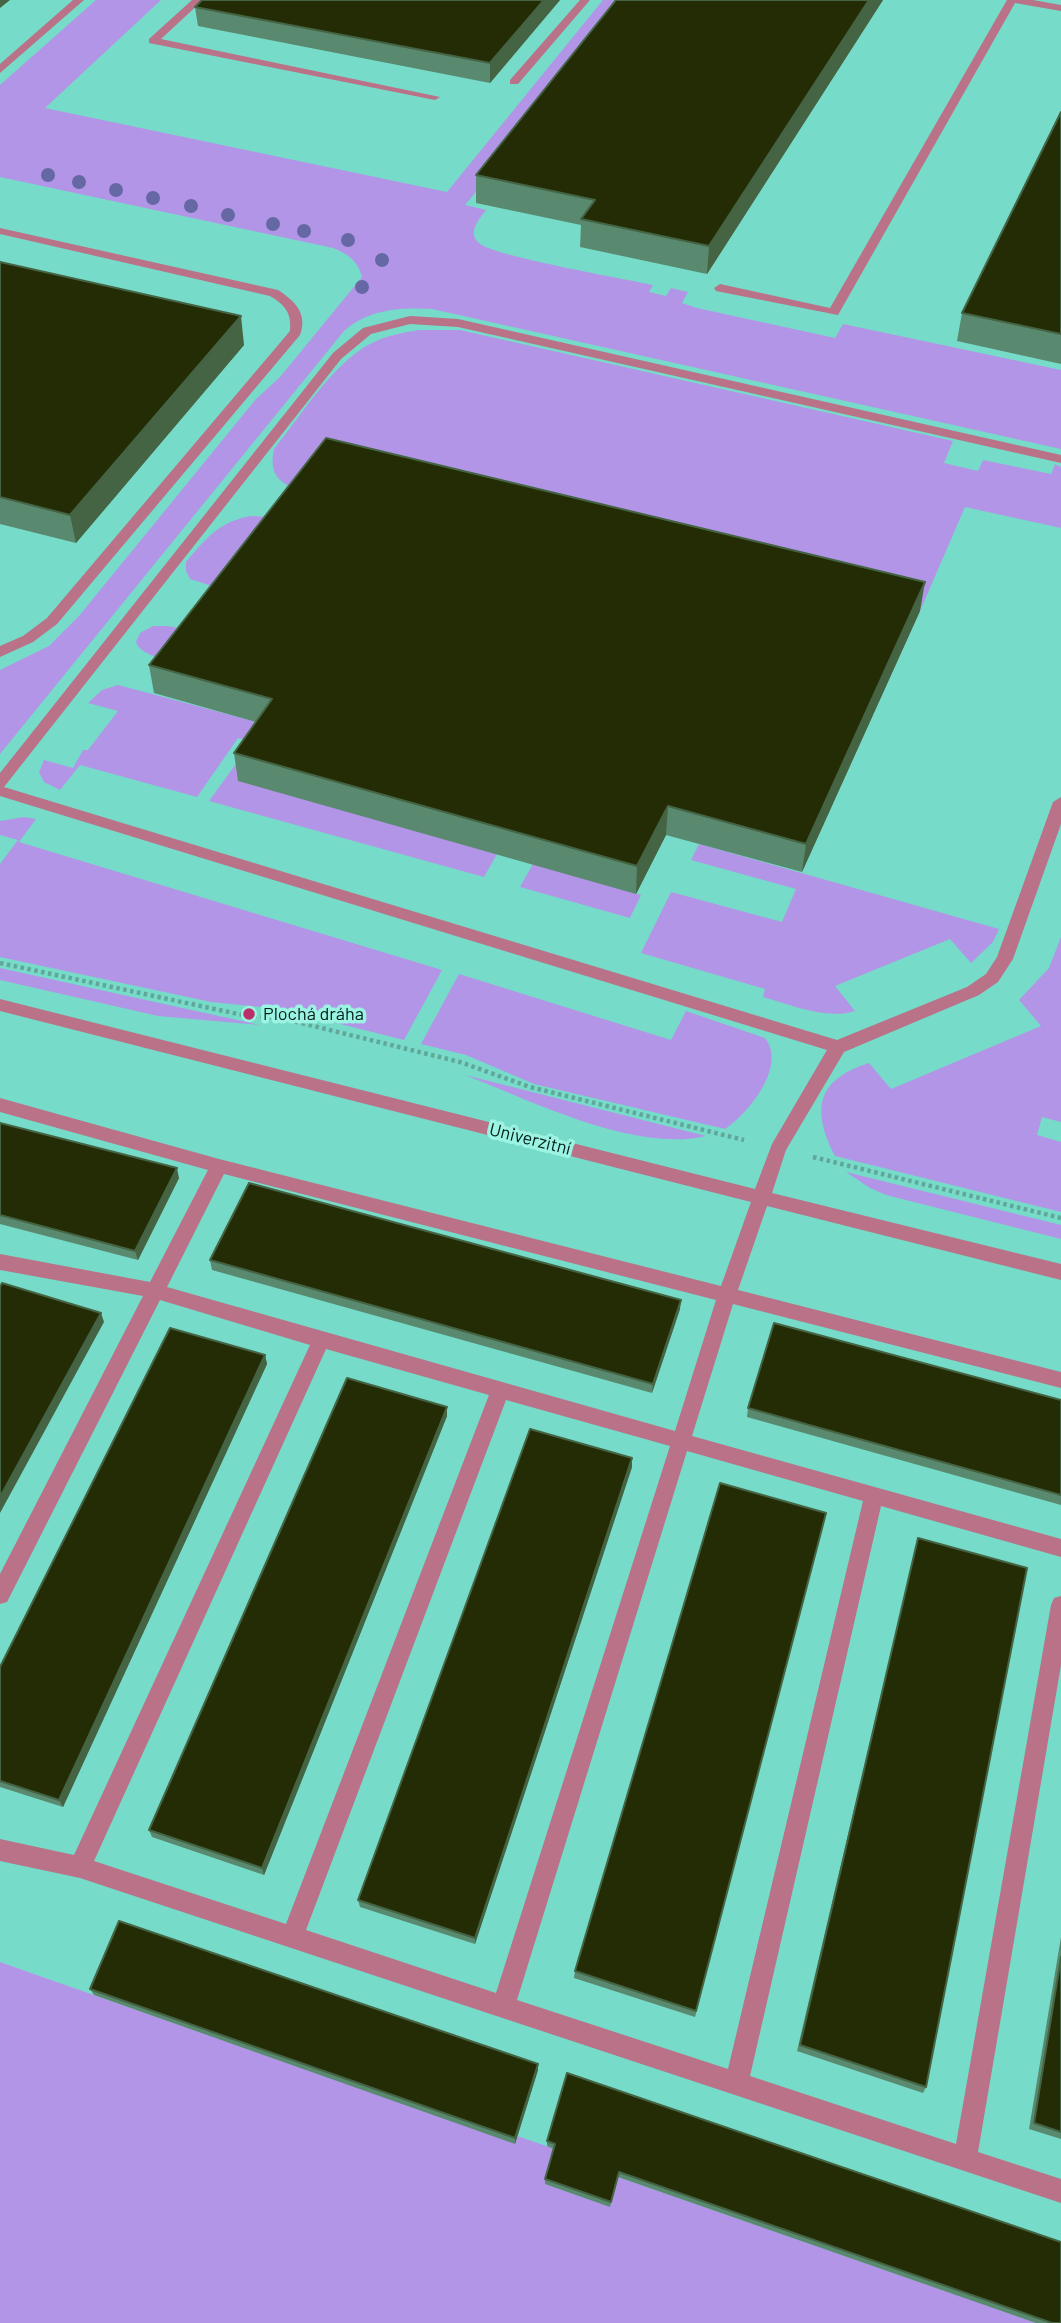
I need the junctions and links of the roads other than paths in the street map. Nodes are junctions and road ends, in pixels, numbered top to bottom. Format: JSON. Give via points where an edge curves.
{"nodes":[{"id":1,"x":79,"y":0,"type":"edge"},
{"id":2,"x":198,"y":0,"type":"edge"},
{"id":3,"x":584,"y":0,"type":"edge"},
{"id":4,"x":1014,"y":0,"type":"edge"},
{"id":5,"x":1061,"y":8,"type":"edge"},
{"id":6,"x":0,"y":70,"type":"edge"},
{"id":7,"x":514,"y":82,"type":"dead end"},
{"id":8,"x":435,"y":97,"type":"dead end"},
{"id":9,"x":0,"y":231,"type":"edge"},
{"id":10,"x":720,"y":288,"type":"dead end"},
{"id":11,"x":1061,"y":458,"type":"edge"},
{"id":12,"x":0,"y":652,"type":"edge"},
{"id":13,"x":0,"y":783,"type":"edge"},
{"id":14,"x":0,"y":791,"type":"edge"},
{"id":15,"x":1061,"y":803,"type":"edge"},
{"id":16,"x":0,"y":1005,"type":"edge"},
{"id":17,"x":838,"y":1047,"type":"junction"},
{"id":18,"x":0,"y":1105,"type":"edge"},
{"id":19,"x":219,"y":1166,"type":"junction"},
{"id":20,"x":761,"y":1197,"type":"junction"},
{"id":21,"x":0,"y":1262,"type":"edge"},
{"id":22,"x":1061,"y":1272,"type":"edge"},
{"id":23,"x":155,"y":1292,"type":"junction"},
{"id":24,"x":727,"y":1295,"type":"junction"},
{"id":25,"x":321,"y":1340,"type":"junction"},
{"id":26,"x":1061,"y":1380,"type":"edge"},
{"id":27,"x":500,"y":1391,"type":"junction"},
{"id":28,"x":680,"y":1440,"type":"junction"},
{"id":29,"x":874,"y":1495,"type":"junction"},
{"id":30,"x":1061,"y":1548,"type":"edge"},
{"id":31,"x":0,"y":1595,"type":"edge"},
{"id":32,"x":1061,"y":1605,"type":"edge"},
{"id":33,"x":0,"y":1850,"type":"edge"},
{"id":34,"x":80,"y":1867,"type":"junction"},
{"id":35,"x":292,"y":1937,"type":"junction"},
{"id":36,"x":503,"y":2007,"type":"junction"},
{"id":37,"x":736,"y":2085,"type":"junction"},
{"id":38,"x":965,"y":2160,"type":"junction"},
{"id":39,"x":1061,"y":2192,"type":"edge"}],
"edges":[{"from":1,"to":6,"type":"street"},
{"from":2,"to":8,"type":"street","via":[[153,41]]},
{"from":3,"to":7,"type":"street"},
{"from":4,"to":5,"type":"street"},
{"from":4,"to":10,"type":"street","via":[[834,312]]},
{"from":9,"to":12,"type":"street","via":[[274,293],[290,303],[298,316],[296,332],[52,621]]},
{"from":11,"to":13,"type":"street","via":[[457,323],[410,320],[367,331],[337,356]]},
{"from":14,"to":17,"type":"street"},
{"from":15,"to":17,"type":"street","via":[[1005,959],[992,978],[972,991]]},
{"from":16,"to":20,"type":"street","name":"Univerzitní"},
{"from":17,"to":20,"type":"street","via":[[778,1149]]},
{"from":18,"to":19,"type":"street"},
{"from":19,"to":23,"type":"street"},
{"from":19,"to":24,"type":"street"},
{"from":20,"to":22,"type":"street","name":"Univerzitní"},
{"from":20,"to":24,"type":"street"},
{"from":21,"to":23,"type":"street"},
{"from":23,"to":25,"type":"street"},
{"from":23,"to":31,"type":"street"},
{"from":24,"to":26,"type":"street"},
{"from":24,"to":28,"type":"street"},
{"from":25,"to":27,"type":"street"},
{"from":25,"to":34,"type":"street"},
{"from":27,"to":28,"type":"street"},
{"from":27,"to":35,"type":"street"},
{"from":28,"to":29,"type":"street"},
{"from":28,"to":36,"type":"street"},
{"from":29,"to":30,"type":"street"},
{"from":29,"to":37,"type":"street"},
{"from":32,"to":38,"type":"street"},
{"from":33,"to":34,"type":"street"},
{"from":34,"to":35,"type":"street"},
{"from":35,"to":36,"type":"street"},
{"from":36,"to":37,"type":"street"},
{"from":37,"to":38,"type":"street"},
{"from":38,"to":39,"type":"street"}]}
